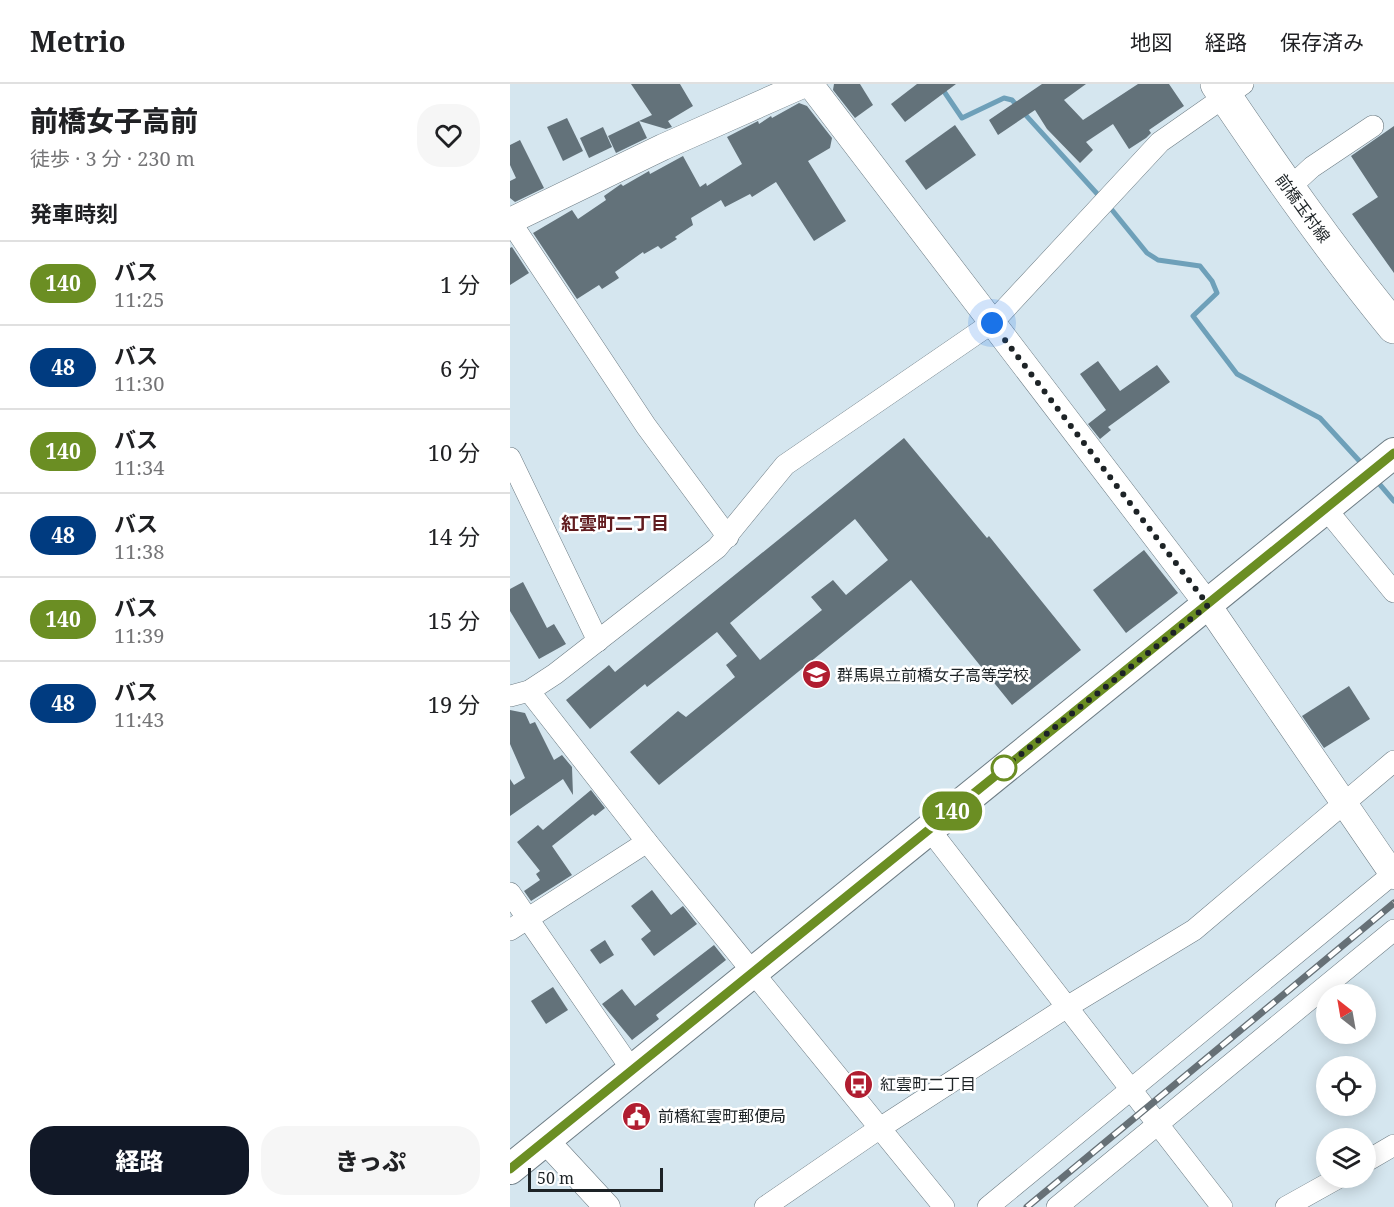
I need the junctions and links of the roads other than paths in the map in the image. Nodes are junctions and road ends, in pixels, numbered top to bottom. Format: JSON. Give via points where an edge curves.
{"nodes":[{"id":1,"x":805,"y":84,"type":"edge"},
{"id":2,"x":810,"y":84,"type":"edge"},
{"id":3,"x":1228,"y":88,"type":"edge"},
{"id":4,"x":1373,"y":126,"type":"dead end"},
{"id":5,"x":1288,"y":189,"type":"junction"},
{"id":6,"x":510,"y":221,"type":"edge"},
{"id":7,"x":992,"y":323,"type":"junction"},
{"id":8,"x":1394,"y":327,"type":"edge"},
{"id":9,"x":510,"y":458,"type":"edge"},
{"id":10,"x":1378,"y":466,"type":"edge"},
{"id":11,"x":1326,"y":509,"type":"junction"},
{"id":12,"x":728,"y":537,"type":"junction"},
{"id":13,"x":1394,"y":592,"type":"edge"},
{"id":14,"x":1208,"y":605,"type":"junction"},
{"id":15,"x":598,"y":641,"type":"junction"},
{"id":16,"x":520,"y":693,"type":"edge"},
{"id":17,"x":1394,"y":761,"type":"edge"},
{"id":18,"x":1345,"y":805,"type":"junction"},
{"id":19,"x":929,"y":829,"type":"junction"},
{"id":20,"x":647,"y":842,"type":"junction"},
{"id":21,"x":1394,"y":874,"type":"edge"},
{"id":22,"x":510,"y":894,"type":"edge"},
{"id":23,"x":519,"y":924,"type":"edge"},
{"id":24,"x":1394,"y":930,"type":"edge"},
{"id":25,"x":754,"y":973,"type":"junction"},
{"id":26,"x":1067,"y":1007,"type":"junction"},
{"id":27,"x":632,"y":1070,"type":"junction"},
{"id":28,"x":1131,"y":1087,"type":"junction"},
{"id":29,"x":1160,"y":1124,"type":"junction"},
{"id":30,"x":880,"y":1128,"type":"junction"},
{"id":31,"x":546,"y":1141,"type":"junction"},
{"id":32,"x":1394,"y":1145,"type":"edge"},
{"id":33,"x":1376,"y":1156,"type":"edge"},
{"id":34,"x":510,"y":1169,"type":"edge"},
{"id":35,"x":1320,"y":1188,"type":"edge"},
{"id":36,"x":607,"y":1207,"type":"edge"},
{"id":37,"x":765,"y":1207,"type":"edge"},
{"id":38,"x":944,"y":1207,"type":"edge"},
{"id":39,"x":988,"y":1207,"type":"edge"},
{"id":40,"x":1057,"y":1207,"type":"edge"},
{"id":41,"x":1222,"y":1207,"type":"edge"},
{"id":42,"x":1286,"y":1207,"type":"edge"}],
"edges":[{"from":1,"to":6,"type":"street"},
{"from":2,"to":7,"type":"street"},
{"from":3,"to":5,"type":"main road","name":"前橋玉村線"},
{"from":3,"to":7,"type":"street","via":[[1160,142]]},
{"from":4,"to":5,"type":"street","via":[[1312,167]]},
{"from":5,"to":8,"type":"main road","name":"前橋玉村線"},
{"from":6,"to":12,"type":"street","via":[[646,426]]},
{"from":7,"to":12,"type":"street","via":[[785,465]]},
{"from":7,"to":14,"type":"street"},
{"from":9,"to":15,"type":"street"},
{"from":10,"to":11,"type":"main road"},
{"from":11,"to":13,"type":"street"},
{"from":11,"to":14,"type":"main road"},
{"from":12,"to":15,"type":"street"},
{"from":14,"to":18,"type":"street"},
{"from":14,"to":19,"type":"main road"},
{"from":15,"to":16,"type":"street"},
{"from":16,"to":20,"type":"street"},
{"from":17,"to":18,"type":"street"},
{"from":18,"to":21,"type":"street"},
{"from":18,"to":26,"type":"street","via":[[1194,930]]},
{"from":19,"to":25,"type":"main road"},
{"from":19,"to":26,"type":"street"},
{"from":20,"to":23,"type":"street"},
{"from":20,"to":25,"type":"street"},
{"from":21,"to":28,"type":"street"},
{"from":22,"to":23,"type":"street"},
{"from":23,"to":27,"type":"street"},
{"from":24,"to":29,"type":"street"},
{"from":25,"to":27,"type":"main road"},
{"from":25,"to":30,"type":"street"},
{"from":26,"to":28,"type":"street"},
{"from":26,"to":30,"type":"street"},
{"from":27,"to":31,"type":"main road"},
{"from":28,"to":29,"type":"street"},
{"from":28,"to":39,"type":"street"},
{"from":29,"to":40,"type":"street"},
{"from":29,"to":41,"type":"street"},
{"from":30,"to":37,"type":"street"},
{"from":30,"to":38,"type":"street"},
{"from":31,"to":34,"type":"main road"},
{"from":31,"to":36,"type":"street"},
{"from":32,"to":33,"type":"street"},
{"from":35,"to":42,"type":"street"}]}
